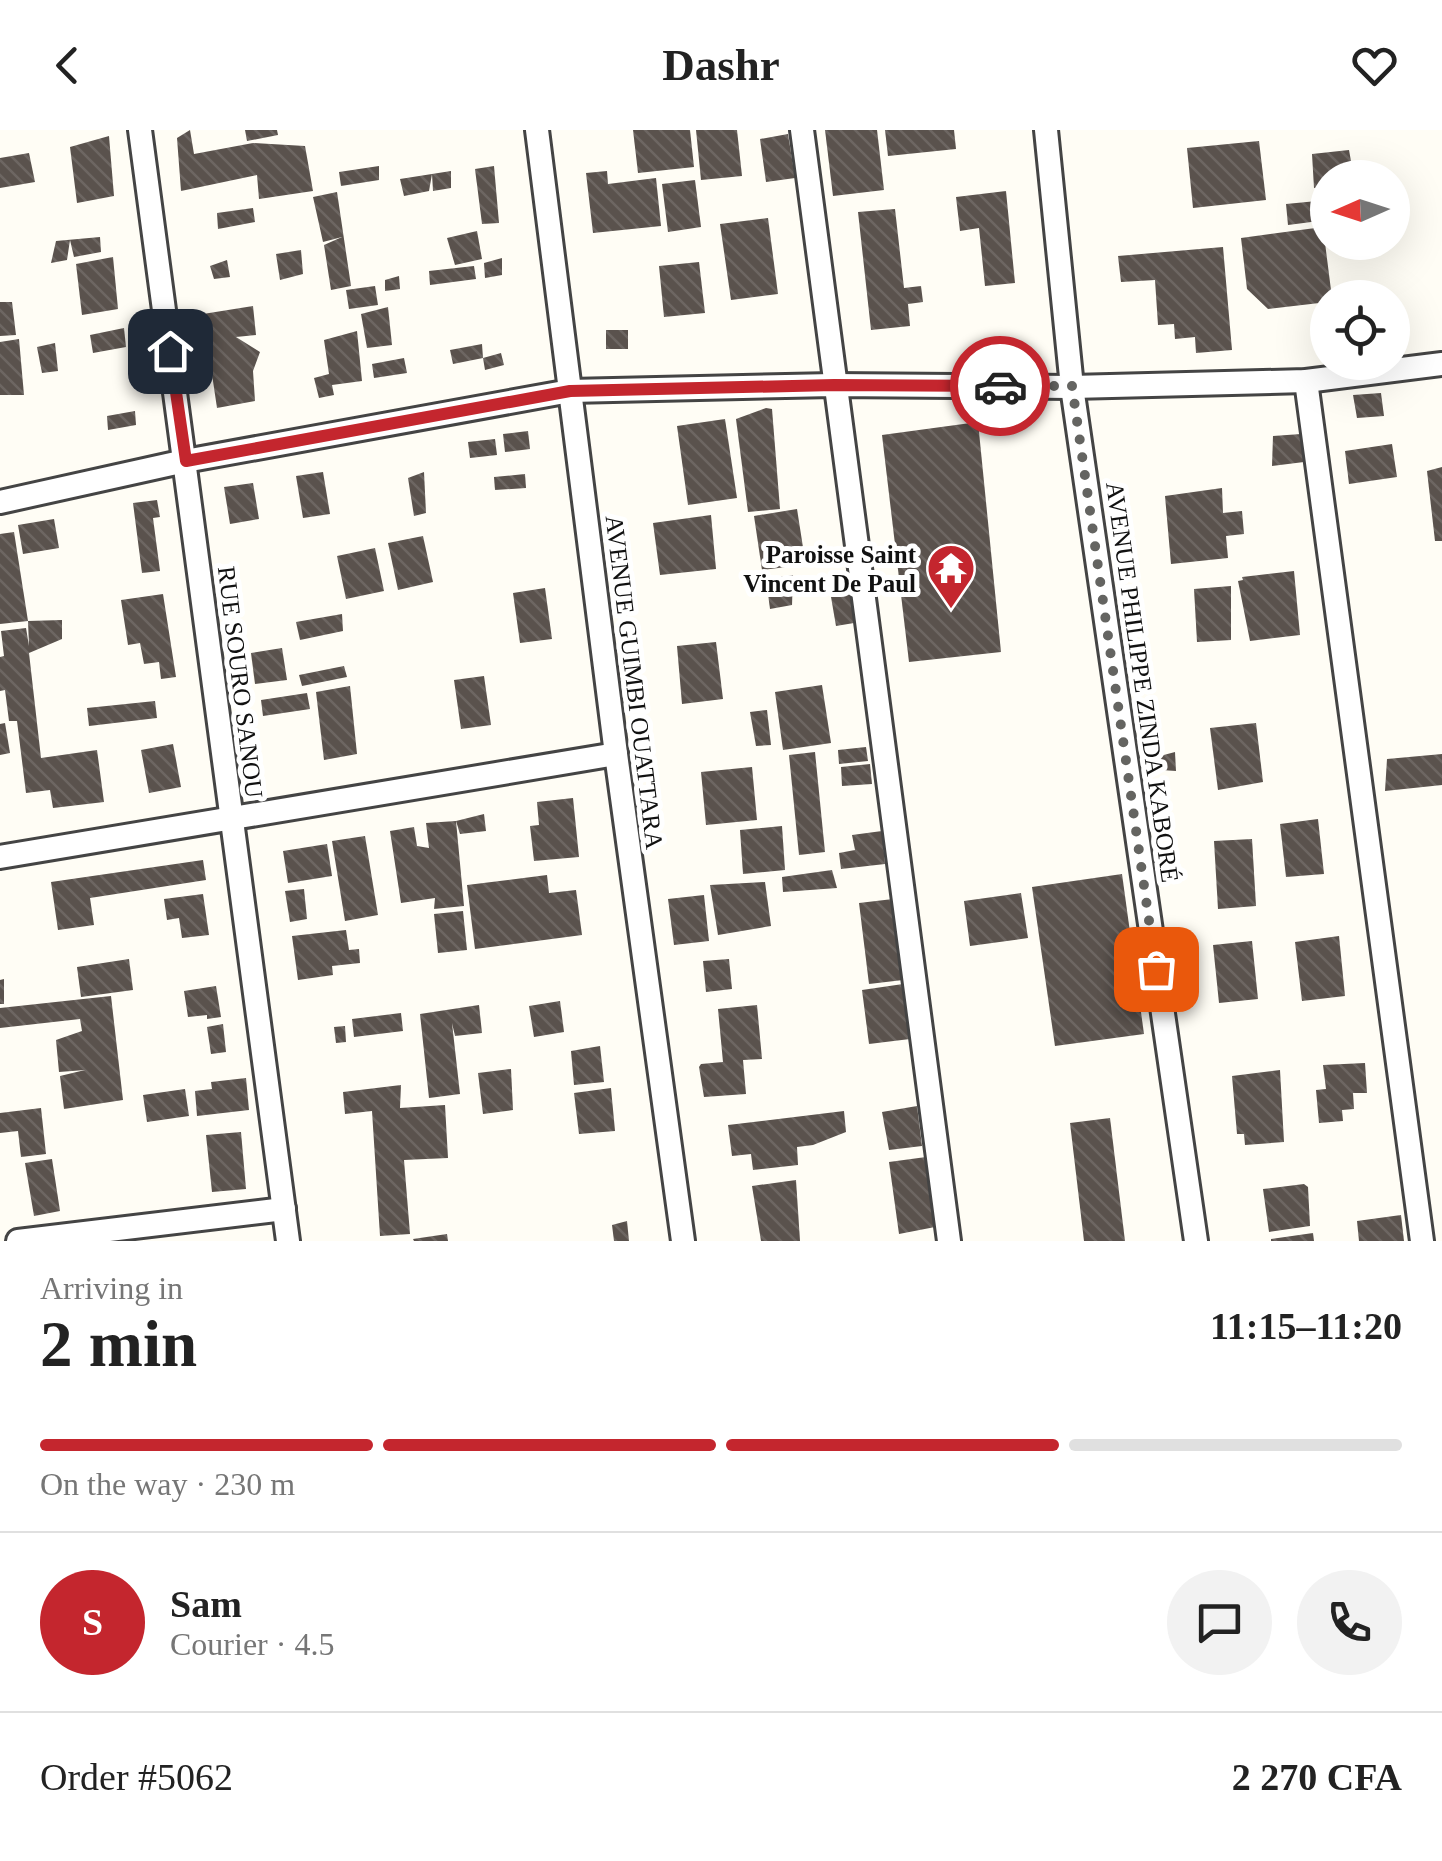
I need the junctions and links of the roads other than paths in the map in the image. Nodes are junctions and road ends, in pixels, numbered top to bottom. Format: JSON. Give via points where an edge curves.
{"nodes":[{"id":1,"x":140,"y":130,"type":"edge"},
{"id":2,"x":538,"y":130,"type":"edge"},
{"id":3,"x":802,"y":130,"type":"edge"},
{"id":4,"x":1046,"y":130,"type":"edge"},
{"id":5,"x":1442,"y":364,"type":"edge"},
{"id":6,"x":1306,"y":380,"type":"junction"},
{"id":7,"x":834,"y":385,"type":"junction"},
{"id":8,"x":1072,"y":386,"type":"junction"},
{"id":9,"x":570,"y":391,"type":"junction"},
{"id":10,"x":186,"y":461,"type":"junction"},
{"id":11,"x":0,"y":502,"type":"edge"},
{"id":12,"x":616,"y":754,"type":"junction"},
{"id":13,"x":231,"y":820,"type":"junction"},
{"id":14,"x":0,"y":856,"type":"edge"},
{"id":15,"x":284,"y":1209,"type":"junction"},
{"id":16,"x":18,"y":1241,"type":"edge"},
{"id":17,"x":288,"y":1241,"type":"edge"},
{"id":18,"x":683,"y":1241,"type":"edge"},
{"id":19,"x":949,"y":1241,"type":"edge"},
{"id":20,"x":1196,"y":1241,"type":"edge"},
{"id":21,"x":1422,"y":1241,"type":"edge"}],
"edges":[{"from":1,"to":10,"type":"street","name":"RUE SOURO SANOU"},
{"from":2,"to":9,"type":"street","name":"AVENUE GUIMBI OUATTARA"},
{"from":3,"to":7,"type":"street"},
{"from":4,"to":8,"type":"street","name":"AVENUE PHILIPPE ZINDA KABORÉ"},
{"from":5,"to":6,"type":"street"},
{"from":6,"to":8,"type":"street"},
{"from":6,"to":21,"type":"street"},
{"from":7,"to":8,"type":"street"},
{"from":7,"to":9,"type":"street"},
{"from":7,"to":19,"type":"street"},
{"from":8,"to":20,"type":"street","name":"AVENUE PHILIPPE ZINDA KABORÉ"},
{"from":9,"to":10,"type":"street"},
{"from":9,"to":12,"type":"street","name":"AVENUE GUIMBI OUATTARA"},
{"from":10,"to":11,"type":"street"},
{"from":10,"to":13,"type":"street","name":"RUE SOURO SANOU"},
{"from":12,"to":13,"type":"street"},
{"from":12,"to":18,"type":"street","name":"AVENUE GUIMBI OUATTARA"},
{"from":13,"to":14,"type":"street"},
{"from":13,"to":15,"type":"street","name":"RUE SOURO SANOU"},
{"from":15,"to":16,"type":"street"},
{"from":15,"to":17,"type":"street","name":"RUE SOURO SANOU"}]}
